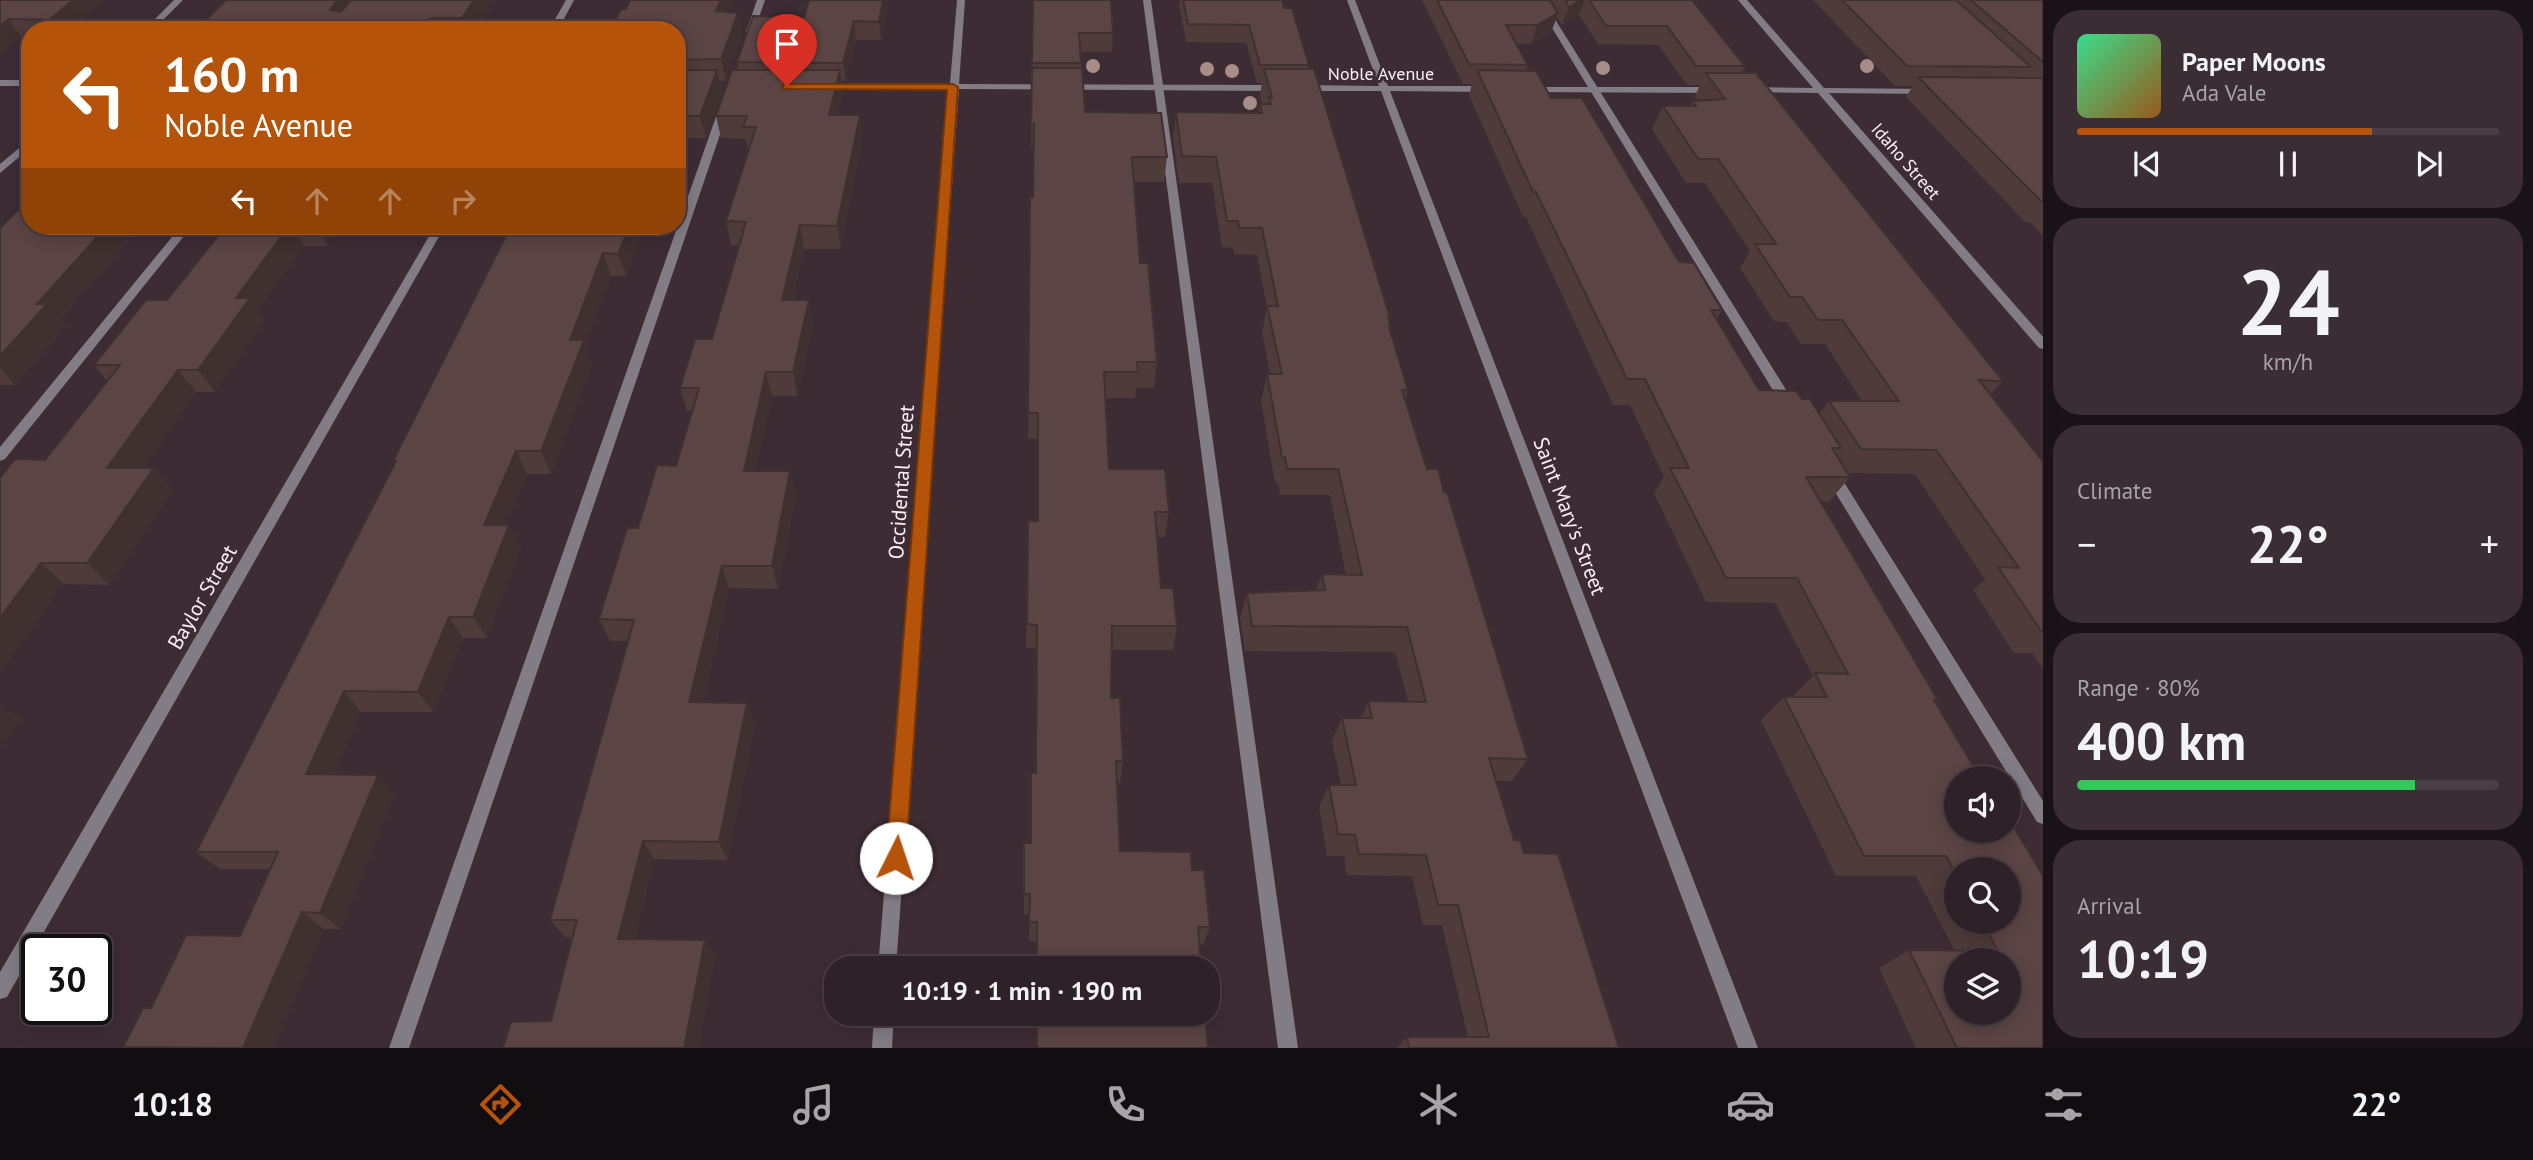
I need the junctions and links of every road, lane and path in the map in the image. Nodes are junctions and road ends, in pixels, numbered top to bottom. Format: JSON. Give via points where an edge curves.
{"nodes":[{"id":1,"x":179,"y":0,"type":"edge"},
{"id":2,"x":570,"y":0,"type":"edge"},
{"id":3,"x":761,"y":0,"type":"edge"},
{"id":4,"x":961,"y":0,"type":"edge"},
{"id":5,"x":1147,"y":0,"type":"edge"},
{"id":6,"x":1351,"y":0,"type":"edge"},
{"id":7,"x":1539,"y":0,"type":"edge"},
{"id":8,"x":1742,"y":0,"type":"edge"},
{"id":9,"x":157,"y":21,"type":"edge"},
{"id":10,"x":558,"y":21,"type":"edge"},
{"id":11,"x":744,"y":49,"type":"edge"},
{"id":12,"x":0,"y":83,"type":"edge"},
{"id":13,"x":21,"y":83,"type":"edge"},
{"id":14,"x":815,"y":86,"type":"edge"},
{"id":15,"x":953,"y":87,"type":"junction"},
{"id":16,"x":1159,"y":88,"type":"junction"},
{"id":17,"x":1385,"y":89,"type":"junction"},
{"id":18,"x":1497,"y":89,"type":"edge"},
{"id":19,"x":1524,"y":89,"type":"edge"},
{"id":20,"x":1594,"y":90,"type":"junction"},
{"id":21,"x":1727,"y":90,"type":"edge"},
{"id":22,"x":1741,"y":90,"type":"edge"},
{"id":23,"x":1821,"y":91,"type":"junction"},
{"id":24,"x":1939,"y":91,"type":"edge"},
{"id":25,"x":727,"y":99,"type":"edge"},
{"id":26,"x":21,"y":150,"type":"edge"},
{"id":27,"x":0,"y":170,"type":"edge"},
{"id":28,"x":686,"y":218,"type":"edge"},
{"id":29,"x":180,"y":235,"type":"edge"},
{"id":30,"x":435,"y":235,"type":"edge"},
{"id":31,"x":680,"y":235,"type":"edge"},
{"id":32,"x":2043,"y":345,"type":"edge"},
{"id":33,"x":1800,"y":423,"type":"edge"},
{"id":34,"x":0,"y":456,"type":"edge"},
{"id":35,"x":1822,"y":459,"type":"edge"},
{"id":36,"x":2043,"y":816,"type":"edge"},
{"id":37,"x":888,"y":956,"type":"edge"},
{"id":38,"x":0,"y":990,"type":"edge"},
{"id":39,"x":883,"y":1026,"type":"edge"},
{"id":40,"x":400,"y":1048,"type":"edge"},
{"id":41,"x":881,"y":1048,"type":"edge"},
{"id":42,"x":1288,"y":1048,"type":"edge"},
{"id":43,"x":1748,"y":1048,"type":"edge"}],
"edges":[{"from":1,"to":9,"type":"street"},
{"from":2,"to":10,"type":"street"},
{"from":3,"to":11,"type":"street"},
{"from":4,"to":15,"type":"street","name":"Occidental Street"},
{"from":5,"to":16,"type":"street"},
{"from":6,"to":17,"type":"street","name":"Saint Mary's Street"},
{"from":7,"to":20,"type":"street"},
{"from":8,"to":23,"type":"street","name":"Idaho Street"},
{"from":12,"to":13,"type":"street"},
{"from":14,"to":15,"type":"street","name":"Noble Avenue"},
{"from":15,"to":16,"type":"street","name":"Noble Avenue"},
{"from":15,"to":37,"type":"street","name":"Occidental Street"},
{"from":16,"to":17,"type":"street","name":"Noble Avenue"},
{"from":16,"to":42,"type":"street"},
{"from":17,"to":18,"type":"street","name":"Noble Avenue"},
{"from":17,"to":43,"type":"street","name":"Saint Mary's Street"},
{"from":19,"to":20,"type":"street"},
{"from":20,"to":21,"type":"street"},
{"from":20,"to":33,"type":"street"},
{"from":22,"to":23,"type":"street"},
{"from":23,"to":24,"type":"street"},
{"from":23,"to":32,"type":"street","name":"Idaho Street"},
{"from":25,"to":28,"type":"street"},
{"from":26,"to":27,"type":"street"},
{"from":29,"to":34,"type":"street"},
{"from":30,"to":38,"type":"street","name":"Baylor Street"},
{"from":31,"to":40,"type":"street"},
{"from":35,"to":36,"type":"street"},
{"from":39,"to":41,"type":"street"}]}
